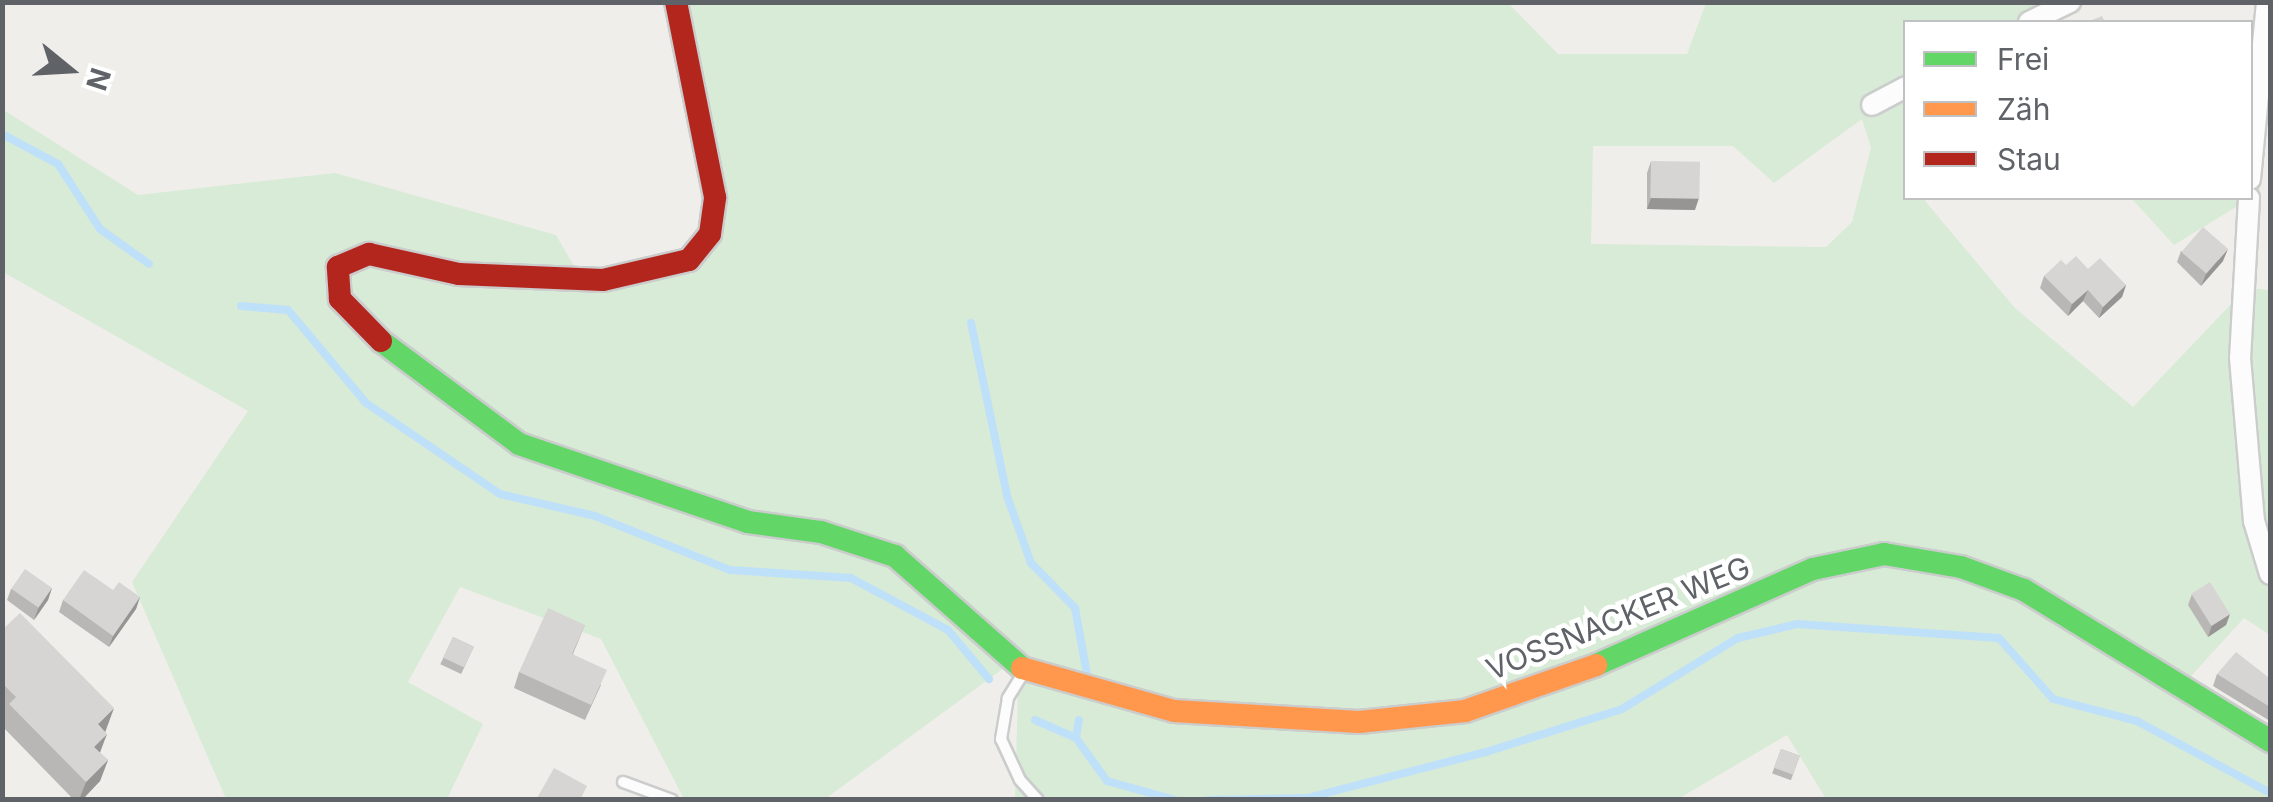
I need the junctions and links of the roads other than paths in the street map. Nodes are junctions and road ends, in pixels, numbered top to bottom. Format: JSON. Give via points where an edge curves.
{"nodes":[{"id":1,"x":676,"y":2,"type":"edge"},
{"id":2,"x":2070,"y":2,"type":"edge"},
{"id":3,"x":2268,"y":2,"type":"edge"},
{"id":4,"x":2033,"y":20,"type":"edge"},
{"id":5,"x":1903,"y":90,"type":"edge"},
{"id":6,"x":1872,"y":105,"type":"dead end"},
{"id":7,"x":2253,"y":150,"type":"edge"},
{"id":8,"x":2248,"y":200,"type":"edge"},
{"id":9,"x":2270,"y":574,"type":"edge"},
{"id":10,"x":1025,"y":671,"type":"junction"},
{"id":11,"x":2270,"y":741,"type":"edge"},
{"id":12,"x":622,"y":782,"type":"dead end"},
{"id":13,"x":672,"y":800,"type":"edge"},
{"id":14,"x":1038,"y":800,"type":"edge"}],
"edges":[{"from":1,"to":10,"type":"street","name":"VOSSNACKER WEG","via":[[716,197],[710,234],[689,260],[642,276],[571,279],[460,274],[368,254],[338,266],[340,299],[362,326],[509,438],[734,518],[821,532],[895,556],[966,612]]},
{"from":2,"to":4,"type":"street"},
{"from":3,"to":7,"type":"street"},
{"from":5,"to":6,"type":"street"},
{"from":8,"to":9,"type":"street","via":[[2240,358],[2253,509]]},
{"from":10,"to":11,"type":"street","name":"VOSSNACKER WEG","via":[[1174,711],[1415,720],[1547,684],[1812,569],[1849,558],[1912,555],[2024,590]]},
{"from":10,"to":14,"type":"lane","via":[[1008,698],[1002,739],[1020,780]]},
{"from":12,"to":13,"type":"lane"}]}
